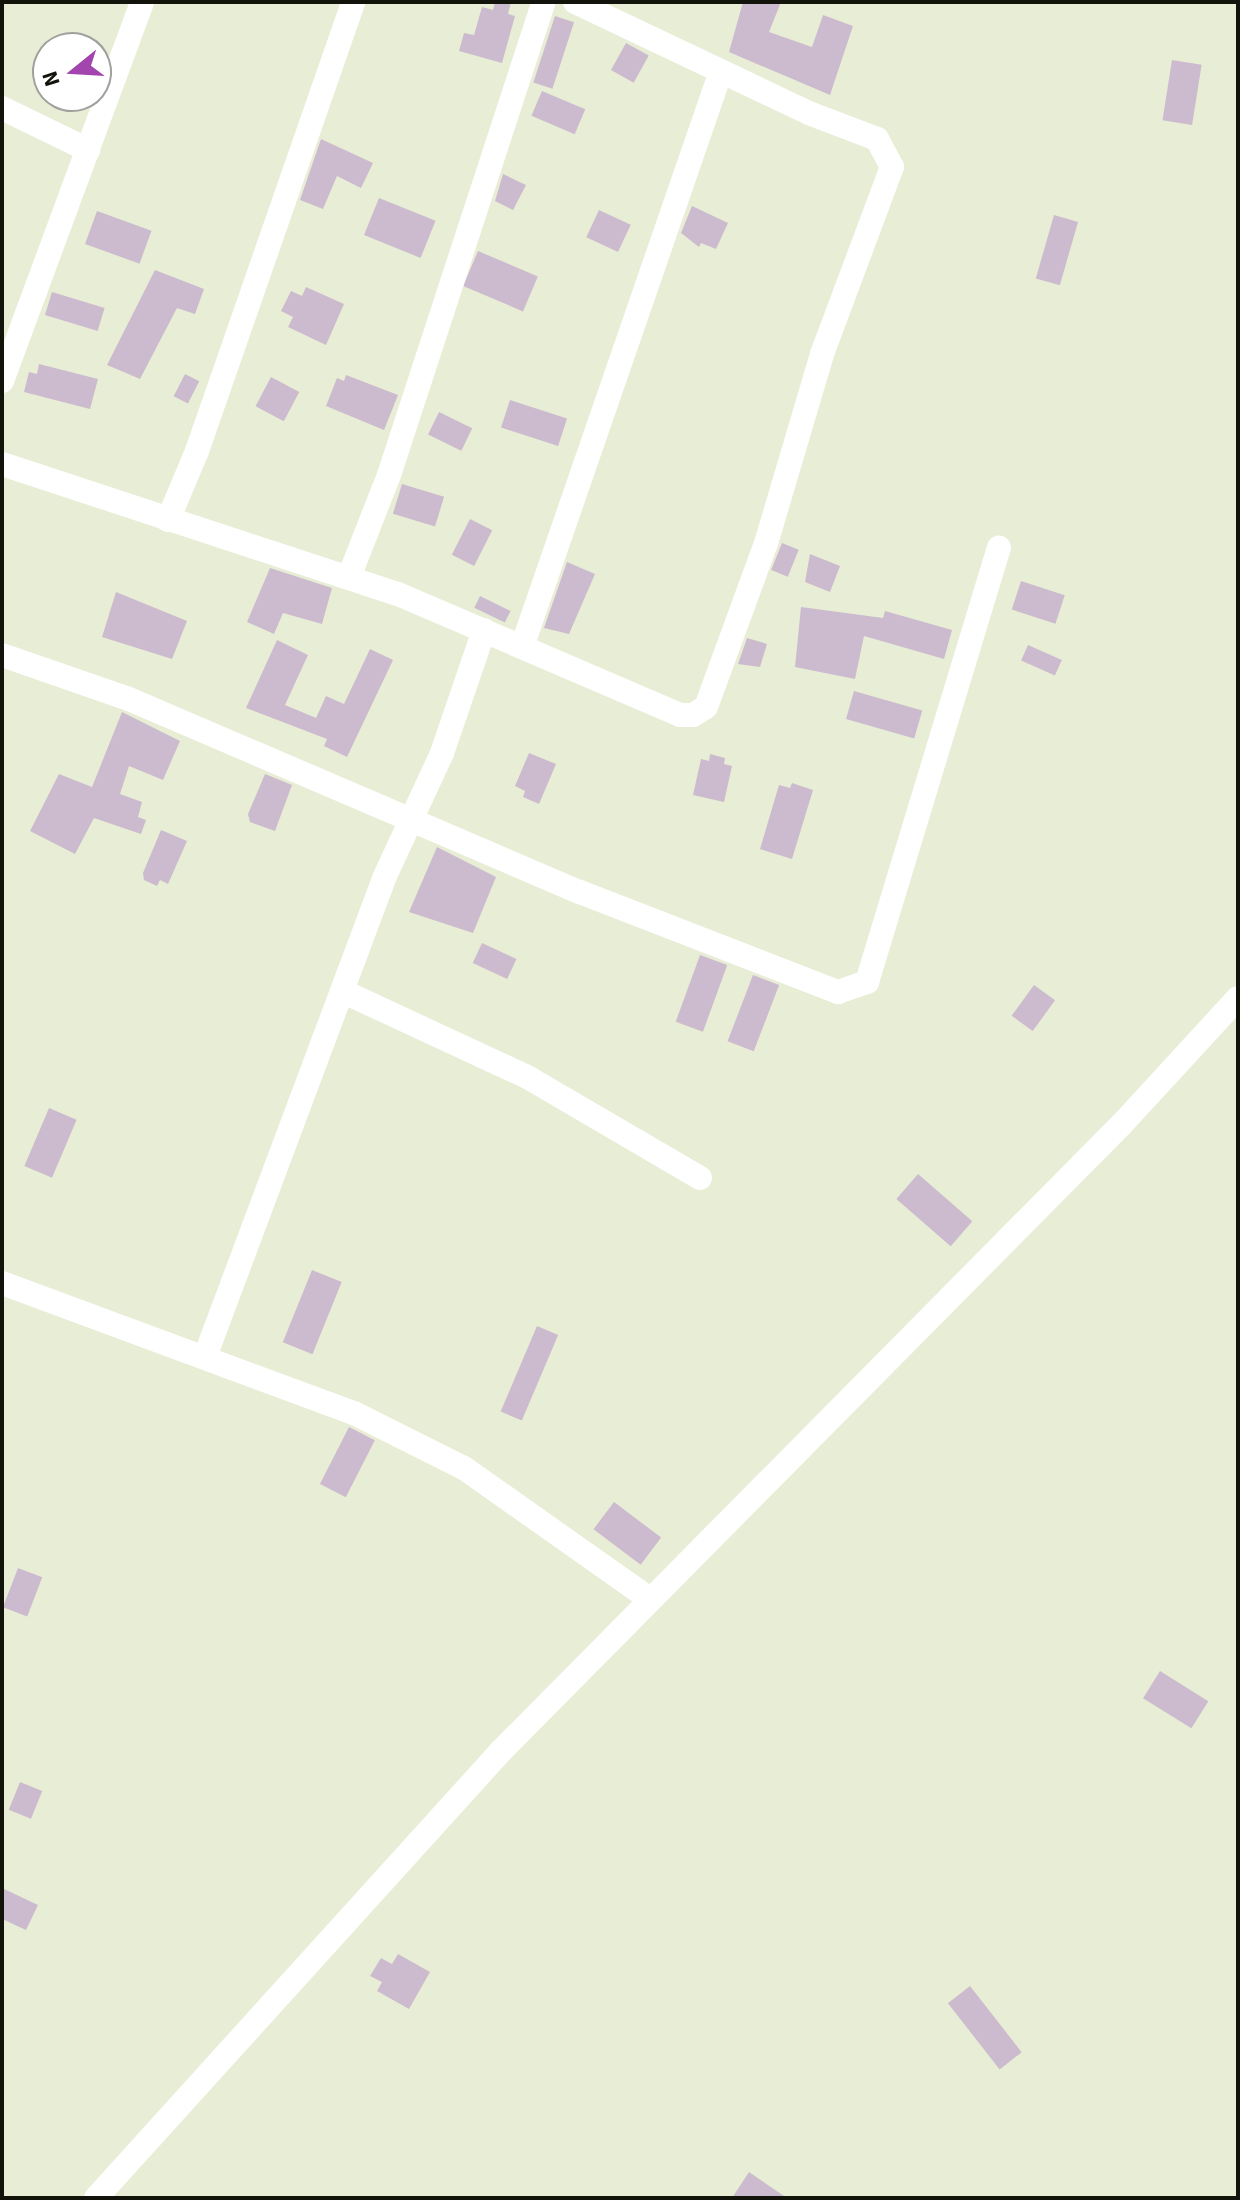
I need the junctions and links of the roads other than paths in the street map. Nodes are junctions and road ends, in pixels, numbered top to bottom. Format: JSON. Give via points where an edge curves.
{"nodes":[{"id":1,"x":142,"y":2,"type":"edge"},
{"id":2,"x":353,"y":2,"type":"edge"},
{"id":3,"x":544,"y":2,"type":"edge"},
{"id":4,"x":575,"y":2,"type":"edge"},
{"id":5,"x":721,"y":71,"type":"junction"},
{"id":6,"x":2,"y":108,"type":"edge"},
{"id":7,"x":88,"y":150,"type":"junction"},
{"id":8,"x":6,"y":352,"type":"edge"},
{"id":9,"x":2,"y":381,"type":"edge"},
{"id":10,"x":2,"y":464,"type":"edge"},
{"id":11,"x":168,"y":520,"type":"junction"},
{"id":12,"x":999,"y":548,"type":"dead end"},
{"id":13,"x":349,"y":577,"type":"junction"},
{"id":14,"x":484,"y":630,"type":"junction"},
{"id":15,"x":522,"y":647,"type":"junction"},
{"id":16,"x":2,"y":655,"type":"edge"},
{"id":17,"x":407,"y":820,"type":"junction"},
{"id":18,"x":342,"y":991,"type":"junction"},
{"id":19,"x":1238,"y":998,"type":"edge"},
{"id":20,"x":700,"y":1178,"type":"dead end"},
{"id":21,"x":2,"y":1283,"type":"edge"},
{"id":22,"x":206,"y":1354,"type":"junction"},
{"id":23,"x":647,"y":1597,"type":"junction"},
{"id":24,"x":96,"y":2198,"type":"edge"}],
"edges":[{"from":1,"to":7,"type":"street"},
{"from":2,"to":11,"type":"street","via":[[290,170],[197,451]]},
{"from":3,"to":13,"type":"street","via":[[389,475]]},
{"from":4,"to":5,"type":"street"},
{"from":5,"to":15,"type":"street"},
{"from":5,"to":15,"type":"street","via":[[877,139],[886,147],[892,167],[822,354],[767,540],[706,707],[693,715],[680,715]]},
{"from":6,"to":7,"type":"street"},
{"from":7,"to":8,"type":"street"},
{"from":8,"to":9,"type":"street"},
{"from":10,"to":11,"type":"street"},
{"from":11,"to":13,"type":"street"},
{"from":12,"to":17,"type":"street","via":[[867,982],[859,989],[838,992],[815,984]]},
{"from":13,"to":14,"type":"street"},
{"from":14,"to":15,"type":"street"},
{"from":14,"to":17,"type":"street","via":[[442,753]]},
{"from":16,"to":17,"type":"street","via":[[129,699]]},
{"from":17,"to":18,"type":"street"},
{"from":18,"to":20,"type":"street","via":[[529,1078]]},
{"from":18,"to":22,"type":"street"},
{"from":19,"to":23,"type":"street","via":[[1122,1124]]},
{"from":21,"to":22,"type":"street"},
{"from":22,"to":23,"type":"street","via":[[356,1414],[464,1468]]},
{"from":23,"to":24,"type":"street"}]}
